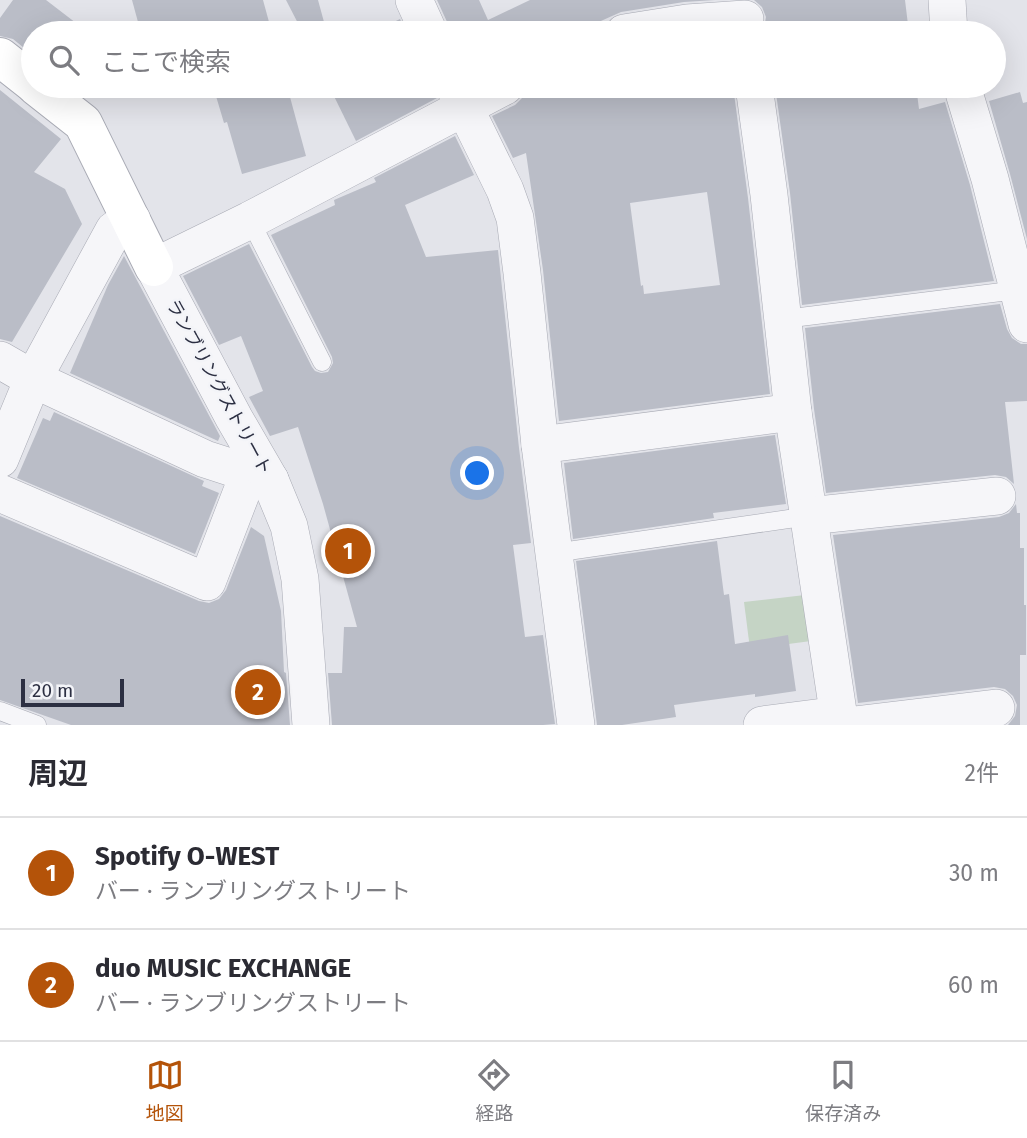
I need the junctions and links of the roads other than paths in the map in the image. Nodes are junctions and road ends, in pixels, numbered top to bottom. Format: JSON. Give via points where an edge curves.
{"nodes":[{"id":1,"x":414,"y":0,"type":"edge"},
{"id":2,"x":947,"y":0,"type":"edge"},
{"id":3,"x":745,"y":17,"type":"edge"},
{"id":4,"x":424,"y":21,"type":"edge"},
{"id":5,"x":706,"y":21,"type":"edge"},
{"id":6,"x":948,"y":21,"type":"edge"},
{"id":7,"x":0,"y":57,"type":"edge"},
{"id":8,"x":21,"y":74,"type":"edge"},
{"id":9,"x":51,"y":98,"type":"edge"},
{"id":10,"x":456,"y":98,"type":"edge"},
{"id":11,"x":460,"y":98,"type":"edge"},
{"id":12,"x":756,"y":98,"type":"edge"},
{"id":13,"x":965,"y":98,"type":"edge"},
{"id":14,"x":132,"y":220,"type":"junction"},
{"id":15,"x":250,"y":220,"type":"junction"},
{"id":16,"x":154,"y":267,"type":"junction"},
{"id":17,"x":1023,"y":307,"type":"edge"},
{"id":18,"x":784,"y":319,"type":"junction"},
{"id":19,"x":0,"y":360,"type":"edge"},
{"id":20,"x":322,"y":362,"type":"dead end"},
{"id":21,"x":33,"y":379,"type":"junction"},
{"id":22,"x":793,"y":412,"type":"junction"},
{"id":23,"x":540,"y":445,"type":"junction"},
{"id":24,"x":0,"y":459,"type":"edge"},
{"id":25,"x":259,"y":477,"type":"junction"},
{"id":26,"x":0,"y":493,"type":"edge"},
{"id":27,"x":997,"y":496,"type":"dead end"},
{"id":28,"x":809,"y":516,"type":"junction"},
{"id":29,"x":554,"y":553,"type":"junction"},
{"id":30,"x":996,"y":708,"type":"dead end"},
{"id":31,"x":0,"y":712,"type":"edge"},
{"id":32,"x":844,"y":722,"type":"edge"},
{"id":33,"x":37,"y":725,"type":"edge"},
{"id":34,"x":311,"y":725,"type":"edge"},
{"id":35,"x":576,"y":725,"type":"edge"},
{"id":36,"x":762,"y":725,"type":"edge"}],
"edges":[{"from":1,"to":4,"type":"street"},
{"from":2,"to":6,"type":"street"},
{"from":3,"to":5,"type":"street"},
{"from":7,"to":8,"type":"street","name":"ランブリングストリート"},
{"from":9,"to":14,"type":"street","name":"ランブリングストリート","via":[[83,123]]},
{"from":10,"to":15,"type":"street"},
{"from":11,"to":23,"type":"street","via":[[515,218]]},
{"from":12,"to":18,"type":"street"},
{"from":13,"to":17,"type":"street"},
{"from":14,"to":16,"type":"street","name":"ランブリングストリート"},
{"from":14,"to":21,"type":"street","via":[[114,230]]},
{"from":15,"to":16,"type":"street"},
{"from":15,"to":20,"type":"lane"},
{"from":16,"to":25,"type":"street","name":"ランブリングストリート","via":[[234,418]]},
{"from":17,"to":18,"type":"lane"},
{"from":18,"to":22,"type":"street"},
{"from":19,"to":21,"type":"street"},
{"from":21,"to":24,"type":"street"},
{"from":21,"to":25,"type":"street","via":[[205,459]]},
{"from":22,"to":23,"type":"street"},
{"from":22,"to":28,"type":"street"},
{"from":23,"to":29,"type":"street"},
{"from":25,"to":26,"type":"street","via":[[207,582]]},
{"from":25,"to":34,"type":"street","name":"ランブリングストリート","via":[[289,526],[300,579]]},
{"from":27,"to":28,"type":"street"},
{"from":28,"to":29,"type":"lane"},
{"from":28,"to":32,"type":"street"},
{"from":29,"to":35,"type":"street"},
{"from":30,"to":32,"type":"street"},
{"from":31,"to":33,"type":"lane"},
{"from":32,"to":36,"type":"street"}]}
